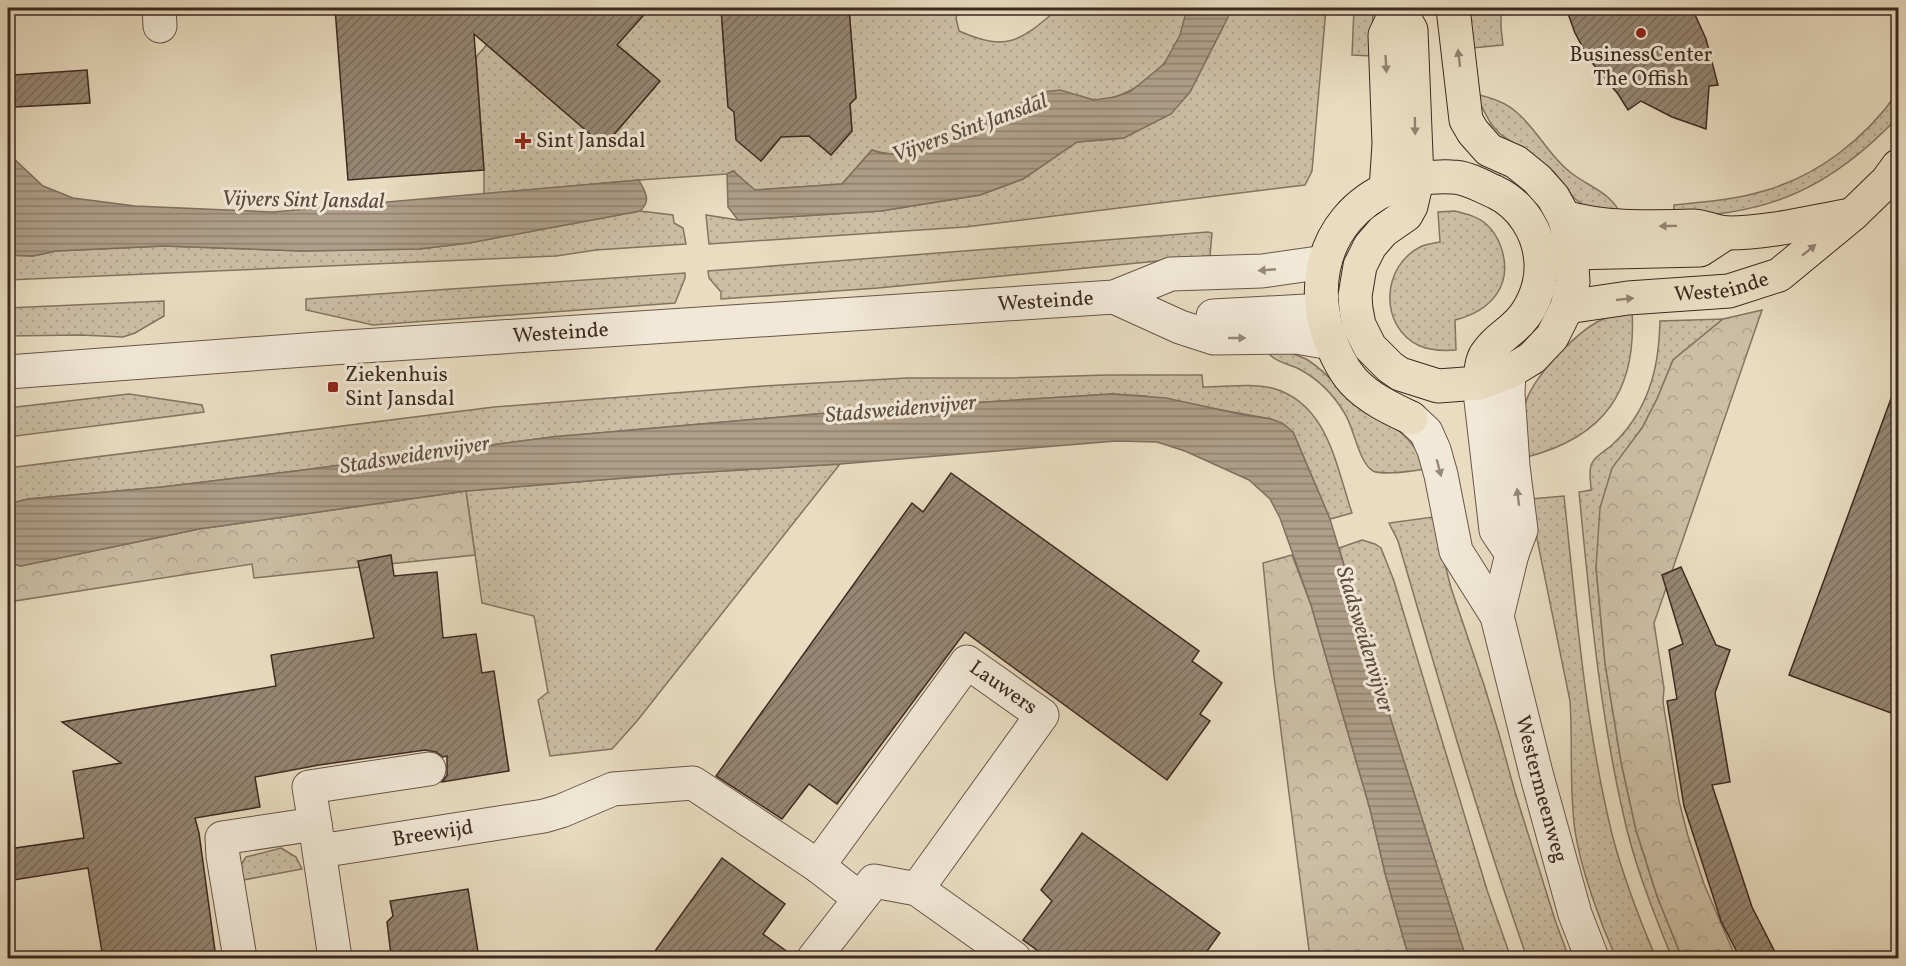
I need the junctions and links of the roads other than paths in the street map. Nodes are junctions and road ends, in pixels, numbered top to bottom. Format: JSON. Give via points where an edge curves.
{"nodes":[{"id":1,"x":1398,"y":8,"type":"edge"},
{"id":2,"x":1454,"y":8,"type":"edge"},
{"id":3,"x":1899,"y":166,"type":"edge"},
{"id":4,"x":1417,"y":180,"type":"junction"},
{"id":5,"x":1386,"y":190,"type":"junction"},
{"id":6,"x":1853,"y":214,"type":"junction"},
{"id":7,"x":1564,"y":217,"type":"junction"},
{"id":8,"x":1726,"y":233,"type":"junction"},
{"id":9,"x":1538,"y":248,"type":"junction"},
{"id":10,"x":1572,"y":253,"type":"junction"},
{"id":11,"x":1325,"y":262,"type":"junction"},
{"id":12,"x":1114,"y":297,"type":"junction"},
{"id":13,"x":1568,"y":307,"type":"junction"},
{"id":14,"x":1359,"y":325,"type":"junction"},
{"id":15,"x":1327,"y":328,"type":"junction"},
{"id":16,"x":8,"y":372,"type":"edge"},
{"id":17,"x":1494,"y":378,"type":"junction"},
{"id":18,"x":1412,"y":418,"type":"joint"},
{"id":19,"x":1497,"y":616,"type":"junction"},
{"id":20,"x":429,"y":769,"type":"dead end"},
{"id":21,"x":318,"y":837,"type":"junction"},
{"id":22,"x":818,"y":866,"type":"junction"},
{"id":23,"x":917,"y":889,"type":"junction"},
{"id":24,"x":859,"y":898,"type":"junction"},
{"id":25,"x":240,"y":958,"type":"edge"},
{"id":26,"x":335,"y":958,"type":"edge"},
{"id":27,"x":814,"y":958,"type":"edge"},
{"id":28,"x":1014,"y":958,"type":"edge"},
{"id":29,"x":1592,"y":958,"type":"edge"}],
"edges":[{"from":1,"to":4,"type":"main road","one_way":true,"via":[[1411,30]]},
{"from":1,"to":5,"type":"main road","one_way":true,"via":[[1385,35],[1389,144]]},
{"from":7,"to":2,"type":"main road","one_way":true,"via":[[1553,196],[1537,179],[1516,162],[1489,150],[1466,120]]},
{"from":3,"to":6,"type":"main road","name":"Westeinde"},
{"from":4,"to":5,"type":"main road"},
{"from":4,"to":9,"type":"main road","via":[[1453,177],[1505,196],[1531,224]]},
{"from":4,"to":14,"type":"main road","via":[[1406,215],[1383,231],[1360,266],[1355,296]]},
{"from":5,"to":11,"type":"main road","via":[[1355,208],[1341,224]]},
{"from":6,"to":8,"type":"main road","name":"Westeinde"},
{"from":13,"to":6,"type":"main road","name":"Westeinde","one_way":true,"via":[[1628,298],[1729,291],[1779,275]]},
{"from":8,"to":7,"type":"main road","name":"Westeinde","one_way":true,"via":[[1698,226],[1606,225]]},
{"from":7,"to":10,"type":"main road"},
{"from":8,"to":10,"type":"main road","name":"Westeinde","via":[[1700,249],[1677,252]]},
{"from":9,"to":10,"type":"main road","name":"Westeinde"},
{"from":9,"to":17,"type":"main road","via":[[1539,285],[1528,312],[1485,355]]},
{"from":10,"to":13,"type":"main road","via":[[1573,282]]},
{"from":11,"to":12,"type":"street","name":"Westeinde","one_way":true,"via":[[1262,271],[1171,273]]},
{"from":11,"to":15,"type":"main road","via":[[1321,285]]},
{"from":12,"to":15,"type":"street","name":"Westeinde","one_way":true,"via":[[1180,327],[1212,316],[1306,311]]},
{"from":12,"to":16,"type":"street","name":"Westeinde"},
{"from":13,"to":17,"type":"main road","via":[[1552,337],[1532,358]]},
{"from":14,"to":15,"type":"main road"},
{"from":14,"to":17,"type":"main road","via":[[1370,347],[1400,374],[1438,386]]},
{"from":15,"to":18,"type":"main road","via":[[1342,365],[1355,382],[1374,398]]},
{"from":19,"to":17,"type":"street","name":"Westermeenweg","one_way":true,"via":[[1512,554],[1497,530]]},
{"from":18,"to":19,"type":"street","name":"Westermeenweg","one_way":true,"via":[[1426,432],[1434,450],[1456,551]]},
{"from":19,"to":29,"type":"street","name":"Westermeenweg","via":[[1575,914]]},
{"from":20,"to":21,"type":"street","via":[[309,787]]},
{"from":21,"to":22,"type":"street","name":"Breewijd","via":[[544,816],[613,789],[693,783]]},
{"from":21,"to":25,"type":"street","name":"Breewijd","via":[[222,838]]},
{"from":21,"to":26,"type":"street"},
{"from":22,"to":23,"type":"street","name":"Lauwers","via":[[967,662],[1042,715]]},
{"from":22,"to":24,"type":"street"},
{"from":23,"to":24,"type":"street","via":[[874,881]]},
{"from":23,"to":28,"type":"street"},
{"from":24,"to":27,"type":"street"}]}
